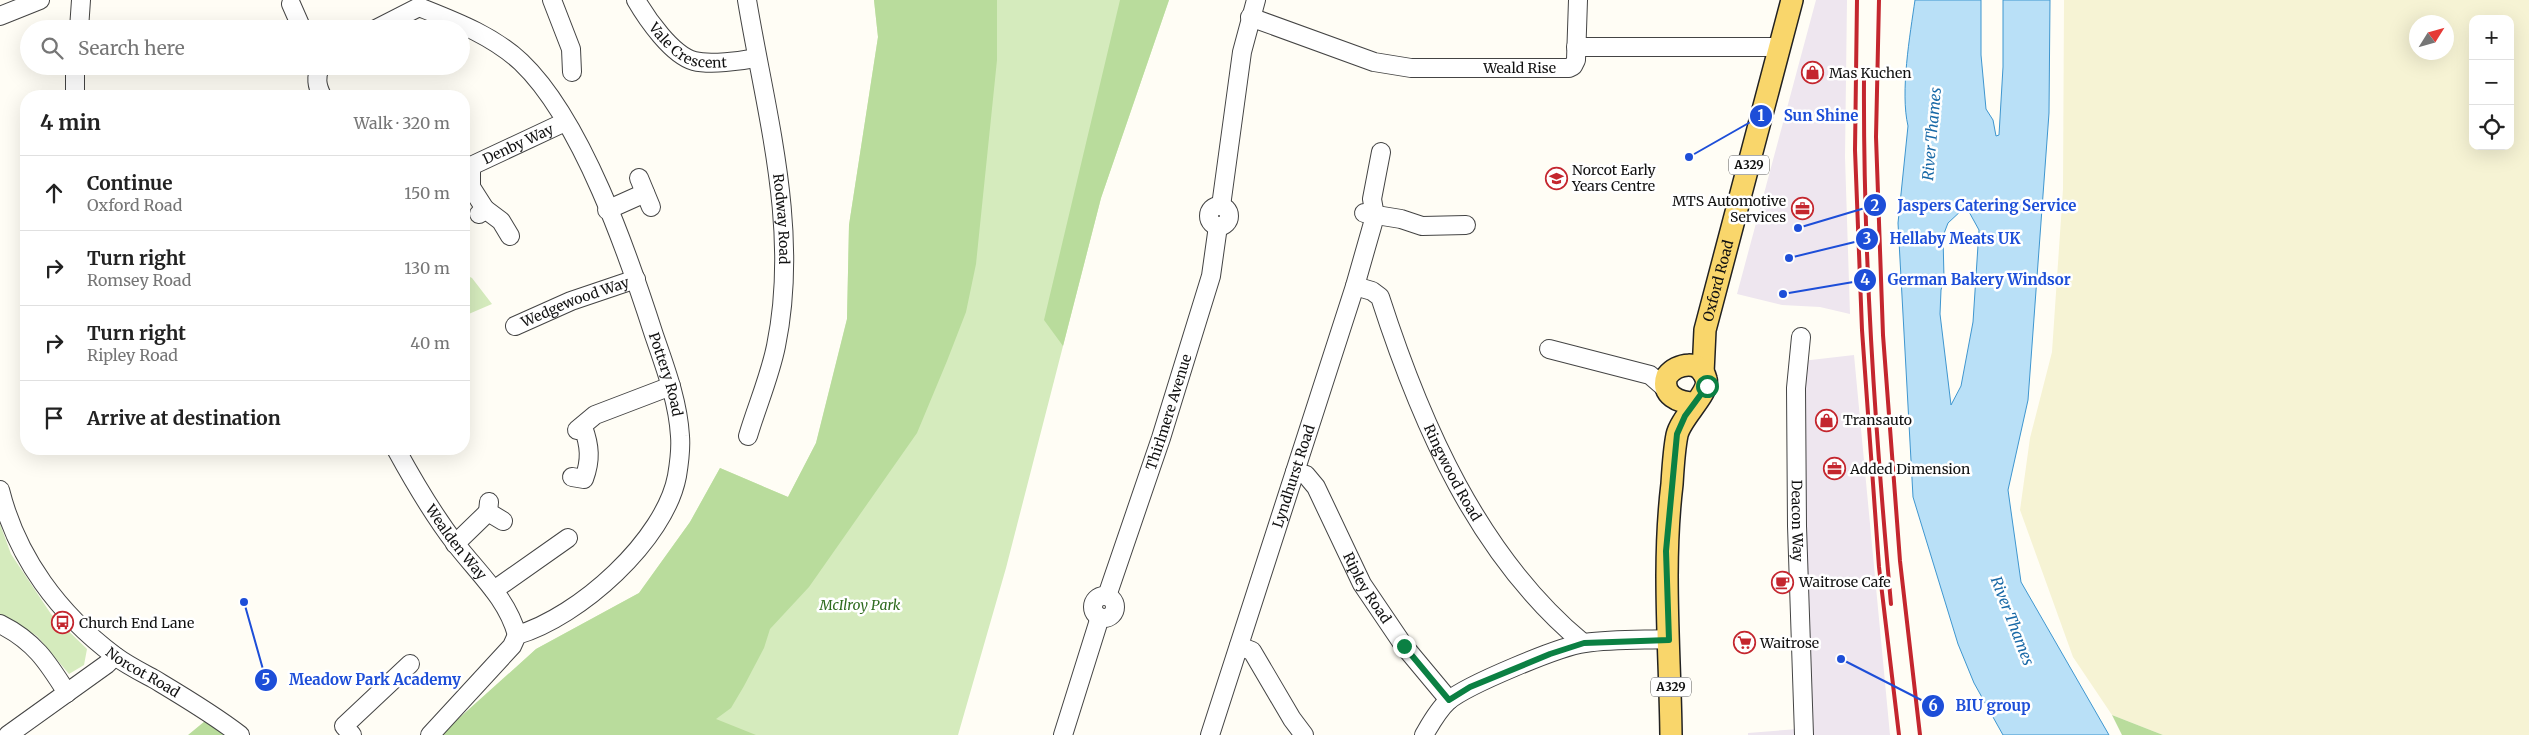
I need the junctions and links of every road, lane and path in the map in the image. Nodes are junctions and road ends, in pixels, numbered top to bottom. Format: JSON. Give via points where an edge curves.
{"nodes":[{"id":1,"x":40,"y":0,"type":"edge"},
{"id":2,"x":81,"y":0,"type":"edge"},
{"id":3,"x":552,"y":0,"type":"edge"},
{"id":4,"x":636,"y":0,"type":"edge"},
{"id":5,"x":747,"y":0,"type":"edge"},
{"id":6,"x":1256,"y":0,"type":"edge"},
{"id":7,"x":1578,"y":0,"type":"edge"},
{"id":8,"x":1792,"y":0,"type":"edge"},
{"id":9,"x":418,"y":3,"type":"edge"},
{"id":10,"x":291,"y":4,"type":"dead end"},
{"id":11,"x":0,"y":16,"type":"edge"},
{"id":12,"x":1250,"y":17,"type":"junction"},
{"id":13,"x":80,"y":20,"type":"edge"},
{"id":14,"x":298,"y":20,"type":"edge"},
{"id":15,"x":391,"y":20,"type":"edge"},
{"id":16,"x":454,"y":20,"type":"edge"},
{"id":17,"x":470,"y":28,"type":"edge"},
{"id":18,"x":1576,"y":47,"type":"junction"},
{"id":19,"x":1780,"y":47,"type":"junction"},
{"id":20,"x":756,"y":58,"type":"junction"},
{"id":21,"x":572,"y":72,"type":"dead end"},
{"id":22,"x":75,"y":75,"type":"edge"},
{"id":23,"x":317,"y":75,"type":"edge"},
{"id":24,"x":75,"y":90,"type":"edge"},
{"id":25,"x":321,"y":90,"type":"edge"},
{"id":26,"x":565,"y":122,"type":"junction"},
{"id":27,"x":1381,"y":152,"type":"dead end"},
{"id":28,"x":470,"y":162,"type":"edge"},
{"id":29,"x":470,"y":181,"type":"edge"},
{"id":30,"x":645,"y":193,"type":"dead end"},
{"id":31,"x":607,"y":210,"type":"junction"},
{"id":32,"x":1369,"y":214,"type":"junction"},
{"id":33,"x":1466,"y":226,"type":"dead end"},
{"id":34,"x":510,"y":236,"type":"dead end"},
{"id":35,"x":636,"y":278,"type":"junction"},
{"id":36,"x":1355,"y":286,"type":"junction"},
{"id":37,"x":515,"y":326,"type":"dead end"},
{"id":38,"x":1705,"y":330,"type":"junction"},
{"id":39,"x":1801,"y":337,"type":"dead end"},
{"id":40,"x":1550,"y":349,"type":"dead end"},
{"id":41,"x":1703,"y":373,"type":"junction"},
{"id":42,"x":1671,"y":381,"type":"junction"},
{"id":43,"x":671,"y":386,"type":"junction"},
{"id":44,"x":1695,"y":403,"type":"junction"},
{"id":45,"x":1677,"y":434,"type":"junction"},
{"id":46,"x":746,"y":436,"type":"dead end"},
{"id":47,"x":399,"y":455,"type":"edge"},
{"id":48,"x":1295,"y":472,"type":"junction"},
{"id":49,"x":572,"y":477,"type":"dead end"},
{"id":50,"x":0,"y":490,"type":"edge"},
{"id":51,"x":493,"y":512,"type":"dead end"},
{"id":52,"x":560,"y":539,"type":"dead end"},
{"id":53,"x":456,"y":544,"type":"junction"},
{"id":54,"x":494,"y":590,"type":"junction"},
{"id":55,"x":0,"y":624,"type":"edge"},
{"id":56,"x":517,"y":635,"type":"junction"},
{"id":57,"x":1669,"y":640,"type":"junction"},
{"id":58,"x":1584,"y":643,"type":"junction"},
{"id":59,"x":1239,"y":646,"type":"junction"},
{"id":60,"x":115,"y":656,"type":"junction"},
{"id":61,"x":410,"y":664,"type":"dead end"},
{"id":62,"x":67,"y":693,"type":"junction"},
{"id":63,"x":1449,"y":700,"type":"junction"},
{"id":64,"x":8,"y":735,"type":"edge"},
{"id":65,"x":240,"y":735,"type":"edge"},
{"id":66,"x":352,"y":735,"type":"edge"},
{"id":67,"x":430,"y":735,"type":"edge"},
{"id":68,"x":1063,"y":735,"type":"edge"},
{"id":69,"x":1210,"y":735,"type":"edge"},
{"id":70,"x":1304,"y":735,"type":"edge"},
{"id":71,"x":1424,"y":735,"type":"edge"},
{"id":72,"x":1671,"y":735,"type":"edge"},
{"id":73,"x":1804,"y":735,"type":"edge"}],
"edges":[{"from":1,"to":11,"type":"street"},
{"from":2,"to":13,"type":"street"},
{"from":3,"to":21,"type":"street","via":[[570,48]]},
{"from":4,"to":20,"type":"street","name":"Vale Crescent","via":[[671,46],[694,61],[726,62]]},
{"from":5,"to":20,"type":"street","name":"Rodway Road"},
{"from":6,"to":12,"type":"street","name":"Thirlmere Avenue"},
{"from":7,"to":18,"type":"street","name":"Weald Rise"},
{"from":8,"to":19,"type":"main road","name":"Oxford Road","number":"A329"},
{"from":9,"to":15,"type":"street"},
{"from":9,"to":16,"type":"street","name":"Pottery Road"},
{"from":10,"to":14,"type":"street"},
{"from":12,"to":18,"type":"street","name":"Weald Rise","via":[[1374,62],[1411,68],[1569,68],[1576,60]]},
{"from":12,"to":68,"type":"street","name":"Thirlmere Avenue","via":[[1220,206],[1226,208],[1229,216],[1224,224],[1218,226],[1211,276],[1161,438],[1107,596],[1115,603],[1115,610],[1111,616],[1100,617]]},
{"from":17,"to":26,"type":"street","name":"Pottery Road","via":[[494,41],[521,62]]},
{"from":18,"to":19,"type":"street"},
{"from":19,"to":38,"type":"main road","name":"Oxford Road","number":"A329"},
{"from":20,"to":46,"type":"street","name":"Rodway Road","via":[[777,162],[784,225],[784,292],[776,346]]},
{"from":22,"to":24,"type":"street"},
{"from":23,"to":25,"type":"street"},
{"from":26,"to":28,"type":"street","name":"Denby Way"},
{"from":26,"to":31,"type":"street","name":"Pottery Road"},
{"from":27,"to":32,"type":"street","name":"Lyndhurst Road"},
{"from":29,"to":34,"type":"street","name":"Denby Way","via":[[482,212],[501,221]]},
{"from":30,"to":31,"type":"street"},
{"from":31,"to":35,"type":"street","name":"Pottery Road"},
{"from":32,"to":33,"type":"street","via":[[1422,226]]},
{"from":32,"to":36,"type":"street","name":"Lyndhurst Road"},
{"from":35,"to":37,"type":"street","name":"Wedgewood Way"},
{"from":35,"to":43,"type":"street","name":"Pottery Road"},
{"from":36,"to":48,"type":"street","name":"Lyndhurst Road"},
{"from":36,"to":58,"type":"street","name":"Ringwood Road","via":[[1372,290],[1380,296],[1425,423],[1472,511],[1512,570],[1547,611]]},
{"from":38,"to":41,"type":"main road","name":"Oxford Road","number":"A329"},
{"from":38,"to":42,"type":"main road","name":"Oxford Road","number":"A329"},
{"from":39,"to":73,"type":"street","name":"Deacon Way","via":[[1796,388],[1797,526]]},
{"from":40,"to":42,"type":"street"},
{"from":41,"to":42,"type":"main road","via":[[1689,365]]},
{"from":41,"to":44,"type":"main road","via":[[1707,386]]},
{"from":42,"to":44,"type":"main road","via":[[1682,402]]},
{"from":42,"to":45,"type":"main road","number":"A329","via":[[1671,413]]},
{"from":43,"to":49,"type":"street","via":[[595,415],[580,428],[590,450],[589,464],[584,479]]},
{"from":43,"to":56,"type":"street","name":"Pottery Road","via":[[680,436],[677,476],[668,502],[652,528],[635,552],[585,600],[557,618]]},
{"from":44,"to":45,"type":"main road","number":"A329"},
{"from":45,"to":57,"type":"main road","number":"A329","via":[[1666,551]]},
{"from":47,"to":53,"type":"street","name":"Wealden Way","via":[[422,498]]},
{"from":48,"to":59,"type":"street","name":"Lyndhurst Road"},
{"from":48,"to":63,"type":"street","name":"Ripley Road","via":[[1306,475],[1316,487],[1362,584],[1404,646]]},
{"from":50,"to":60,"type":"street","name":"Norcot Road","via":[[24,557],[48,591],[77,623]]},
{"from":51,"to":53,"type":"street"},
{"from":52,"to":54,"type":"street"},
{"from":53,"to":54,"type":"street","name":"Wealden Way"},
{"from":54,"to":56,"type":"street","name":"Wealden Way","via":[[512,617]]},
{"from":55,"to":62,"type":"street","via":[[29,641],[46,660]]},
{"from":56,"to":67,"type":"street","via":[[512,646]]},
{"from":57,"to":58,"type":"street"},
{"from":57,"to":72,"type":"main road","number":"A329"},
{"from":58,"to":63,"type":"street","via":[[1470,687]]},
{"from":59,"to":69,"type":"street","name":"Lyndhurst Road"},
{"from":59,"to":70,"type":"street","via":[[1252,651]]},
{"from":60,"to":62,"type":"street"},
{"from":60,"to":65,"type":"street","name":"Norcot Road"},
{"from":61,"to":66,"type":"street","via":[[344,726]]},
{"from":62,"to":64,"type":"street"},
{"from":63,"to":71,"type":"street"}]}
